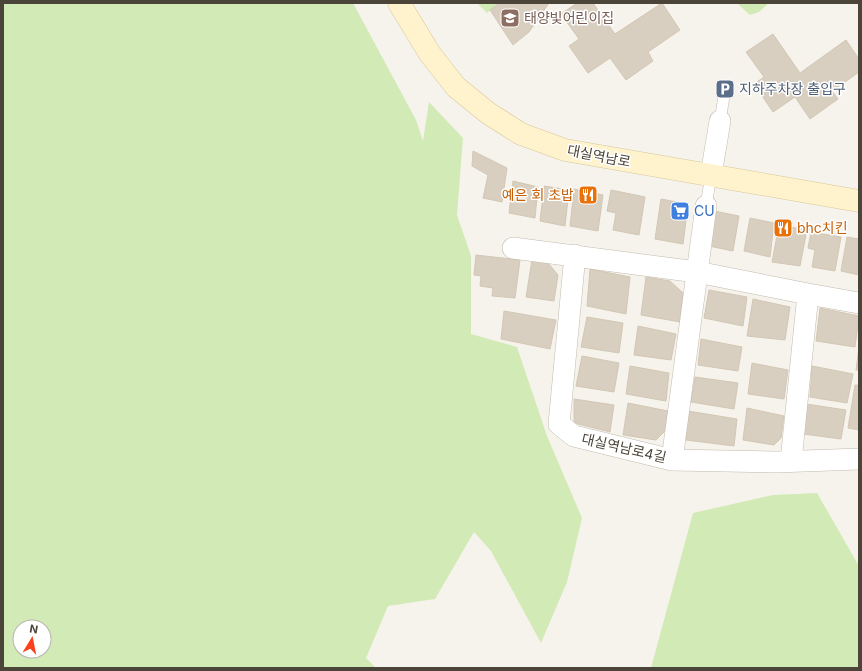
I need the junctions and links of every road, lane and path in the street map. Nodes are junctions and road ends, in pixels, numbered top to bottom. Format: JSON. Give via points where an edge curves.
{"nodes":[{"id":1,"x":399,"y":3,"type":"edge"},
{"id":2,"x":725,"y":90,"type":"dead end"},
{"id":3,"x":720,"y":120,"type":"joint"},
{"id":4,"x":711,"y":175,"type":"junction"},
{"id":5,"x":859,"y":201,"type":"edge"},
{"id":6,"x":706,"y":206,"type":"joint"},
{"id":7,"x":513,"y":248,"type":"dead end"},
{"id":8,"x":575,"y":255,"type":"junction"},
{"id":9,"x":697,"y":272,"type":"junction"},
{"id":10,"x":808,"y":294,"type":"junction"},
{"id":11,"x":859,"y":303,"type":"edge"},
{"id":12,"x":859,"y":459,"type":"edge"},
{"id":13,"x":672,"y":460,"type":"junction"},
{"id":14,"x":791,"y":461,"type":"junction"}],
"edges":[{"from":1,"to":4,"type":"street","name":"대실역남로","via":[[430,54],[456,87],[488,113],[521,134],[565,150]]},
{"from":2,"to":3,"type":"lane"},
{"from":3,"to":4,"type":"street"},
{"from":4,"to":5,"type":"street","name":"대실역남로"},
{"from":4,"to":6,"type":"lane"},
{"from":6,"to":9,"type":"street"},
{"from":7,"to":8,"type":"street"},
{"from":8,"to":9,"type":"street"},
{"from":8,"to":13,"type":"street","name":"대실역남로4길","via":[[559,424],[574,436]]},
{"from":9,"to":10,"type":"street"},
{"from":9,"to":13,"type":"street"},
{"from":10,"to":11,"type":"street"},
{"from":10,"to":14,"type":"street"},
{"from":12,"to":14,"type":"street","name":"대실역남로4길"},
{"from":13,"to":14,"type":"street","name":"대실역남로4길"}]}
